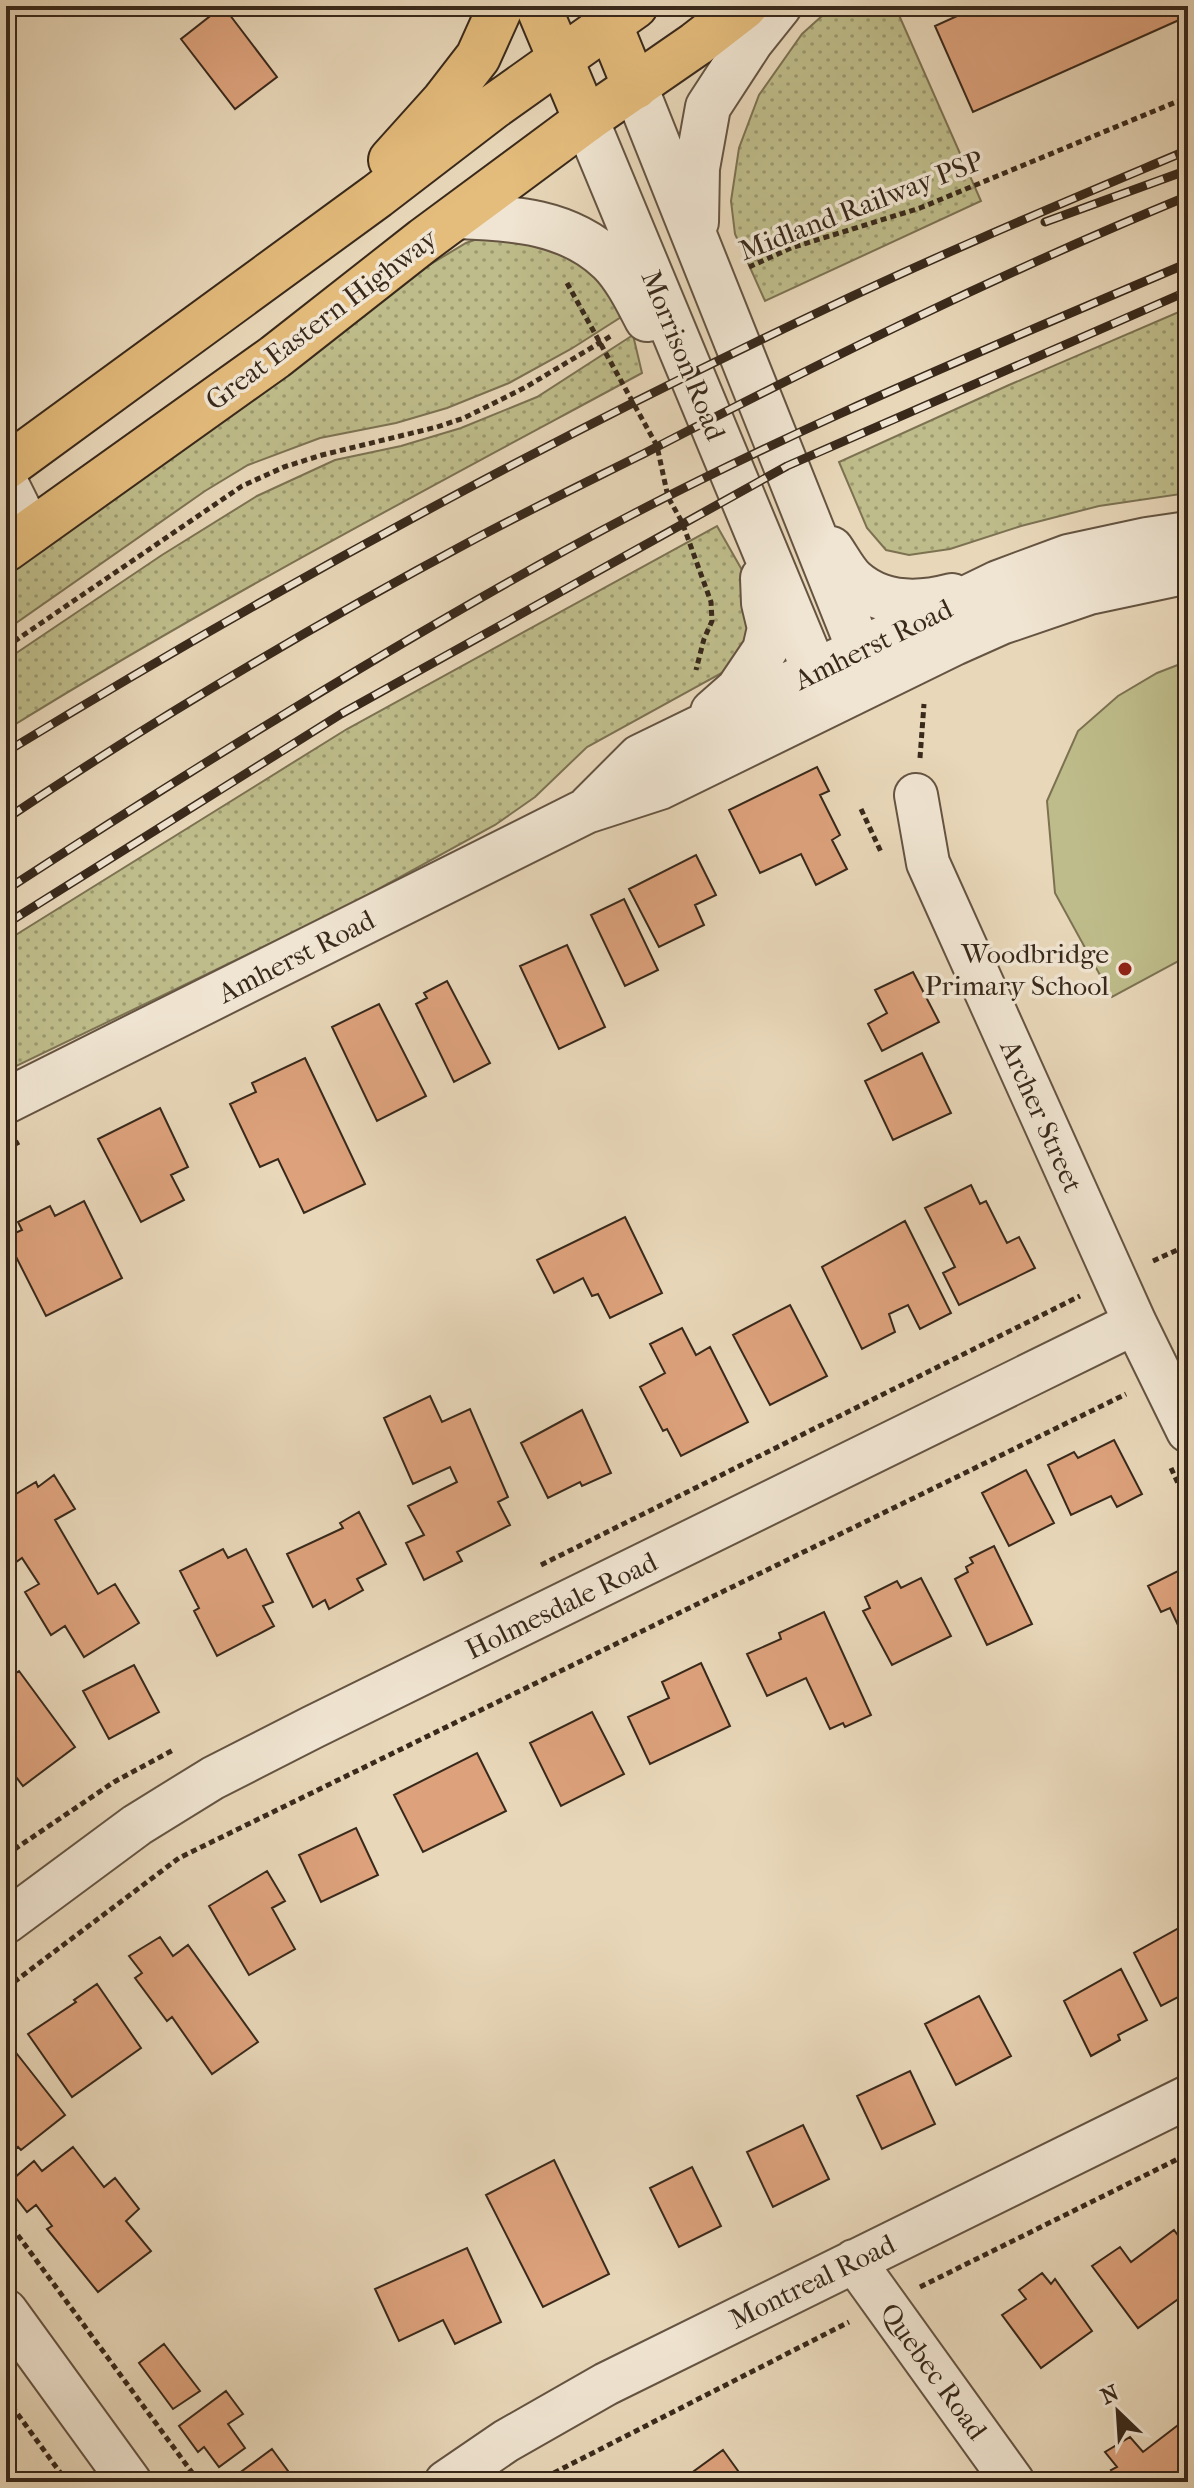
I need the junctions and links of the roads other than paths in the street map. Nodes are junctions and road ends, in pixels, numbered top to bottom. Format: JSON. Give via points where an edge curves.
{"nodes":[{"id":1,"x":501,"y":6,"type":"edge"},
{"id":2,"x":538,"y":6,"type":"edge"},
{"id":3,"x":745,"y":6,"type":"edge"},
{"id":4,"x":779,"y":6,"type":"edge"},
{"id":5,"x":615,"y":12,"type":"edge"},
{"id":6,"x":559,"y":59,"type":"junction"},
{"id":7,"x":635,"y":87,"type":"junction"},
{"id":8,"x":586,"y":120,"type":"junction"},
{"id":9,"x":377,"y":196,"type":"junction"},
{"id":10,"x":458,"y":216,"type":"junction"},
{"id":11,"x":695,"y":237,"type":"junction"},
{"id":12,"x":662,"y":328,"type":"junction"},
{"id":13,"x":6,"y":467,"type":"edge"},
{"id":14,"x":6,"y":482,"type":"edge"},
{"id":15,"x":803,"y":507,"type":"junction"},
{"id":16,"x":1188,"y":534,"type":"edge"},
{"id":17,"x":760,"y":539,"type":"junction"},
{"id":18,"x":18,"y":540,"type":"edge"},
{"id":19,"x":1188,"y":571,"type":"edge"},
{"id":20,"x":998,"y":583,"type":"junction"},
{"id":21,"x":866,"y":666,"type":"junction"},
{"id":22,"x":822,"y":688,"type":"junction"},
{"id":23,"x":640,"y":757,"type":"junction"},
{"id":24,"x":916,"y":795,"type":"road end"},
{"id":25,"x":586,"y":811,"type":"junction"},
{"id":26,"x":6,"y":1101,"type":"edge"},
{"id":27,"x":1135,"y":1323,"type":"junction"},
{"id":28,"x":1188,"y":1431,"type":"edge"},
{"id":29,"x":6,"y":1922,"type":"edge"},
{"id":30,"x":1188,"y":2097,"type":"edge"},
{"id":31,"x":854,"y":2261,"type":"junction"},
{"id":32,"x":6,"y":2311,"type":"edge"},
{"id":33,"x":130,"y":2482,"type":"edge"},
{"id":34,"x":446,"y":2482,"type":"edge"},
{"id":35,"x":1013,"y":2482,"type":"edge"}],
"edges":[{"from":1,"to":9,"type":"main road","via":[[478,57],[392,157]]},
{"from":2,"to":6,"type":"main road","name":"Morrison Road"},
{"from":3,"to":7,"type":"main road","name":"Great Eastern Highway"},
{"from":4,"to":11,"type":"street","via":[[708,107],[697,168]]},
{"from":5,"to":6,"type":"main road"},
{"from":5,"to":7,"type":"main road","name":"Morrison Road"},
{"from":6,"to":8,"type":"main road","name":"Morrison Road"},
{"from":6,"to":9,"type":"main road"},
{"from":7,"to":8,"type":"main road","name":"Great Eastern Highway"},
{"from":7,"to":11,"type":"street","name":"Morrison Road"},
{"from":8,"to":10,"type":"main road","name":"Great Eastern Highway"},
{"from":8,"to":12,"type":"street","name":"Morrison Road"},
{"from":9,"to":13,"type":"main road"},
{"from":10,"to":12,"type":"street","via":[[548,225],[579,239],[611,262]]},
{"from":10,"to":18,"type":"main road","name":"Great Eastern Highway","via":[[275,357]]},
{"from":11,"to":15,"type":"street","name":"Morrison Road"},
{"from":12,"to":17,"type":"street","name":"Morrison Road"},
{"from":14,"to":18,"type":"street"},
{"from":15,"to":20,"type":"street","via":[[852,580],[876,596],[915,603]]},
{"from":15,"to":21,"type":"street","name":"Morrison Road"},
{"from":16,"to":20,"type":"street","name":"Amherst Road","via":[[1068,557]]},
{"from":17,"to":22,"type":"street","name":"Morrison Road"},
{"from":17,"to":23,"type":"street","via":[[770,628],[765,650],[722,705]]},
{"from":19,"to":21,"type":"street","name":"Amherst Road","via":[[1089,592],[1022,613],[954,643]]},
{"from":20,"to":21,"type":"street","name":"Amherst Road"},
{"from":21,"to":22,"type":"street","name":"Amherst Road"},
{"from":22,"to":23,"type":"street","name":"Amherst Road"},
{"from":22,"to":25,"type":"street","name":"Amherst Road","via":[[660,787]]},
{"from":23,"to":25,"type":"street","name":"Amherst Road"},
{"from":24,"to":27,"type":"street","name":"Archer Street","via":[[928,863]]},
{"from":25,"to":26,"type":"street","name":"Amherst Road"},
{"from":27,"to":28,"type":"street","name":"Archer Street"},
{"from":27,"to":29,"type":"street","name":"Holmesdale Road","via":[[213,1778],[137,1825]]},
{"from":30,"to":31,"type":"street","name":"Montreal Road"},
{"from":31,"to":34,"type":"street","name":"Montreal Road","via":[[606,2384]]},
{"from":31,"to":35,"type":"street","name":"Quebec Road"},
{"from":32,"to":33,"type":"street"}]}
